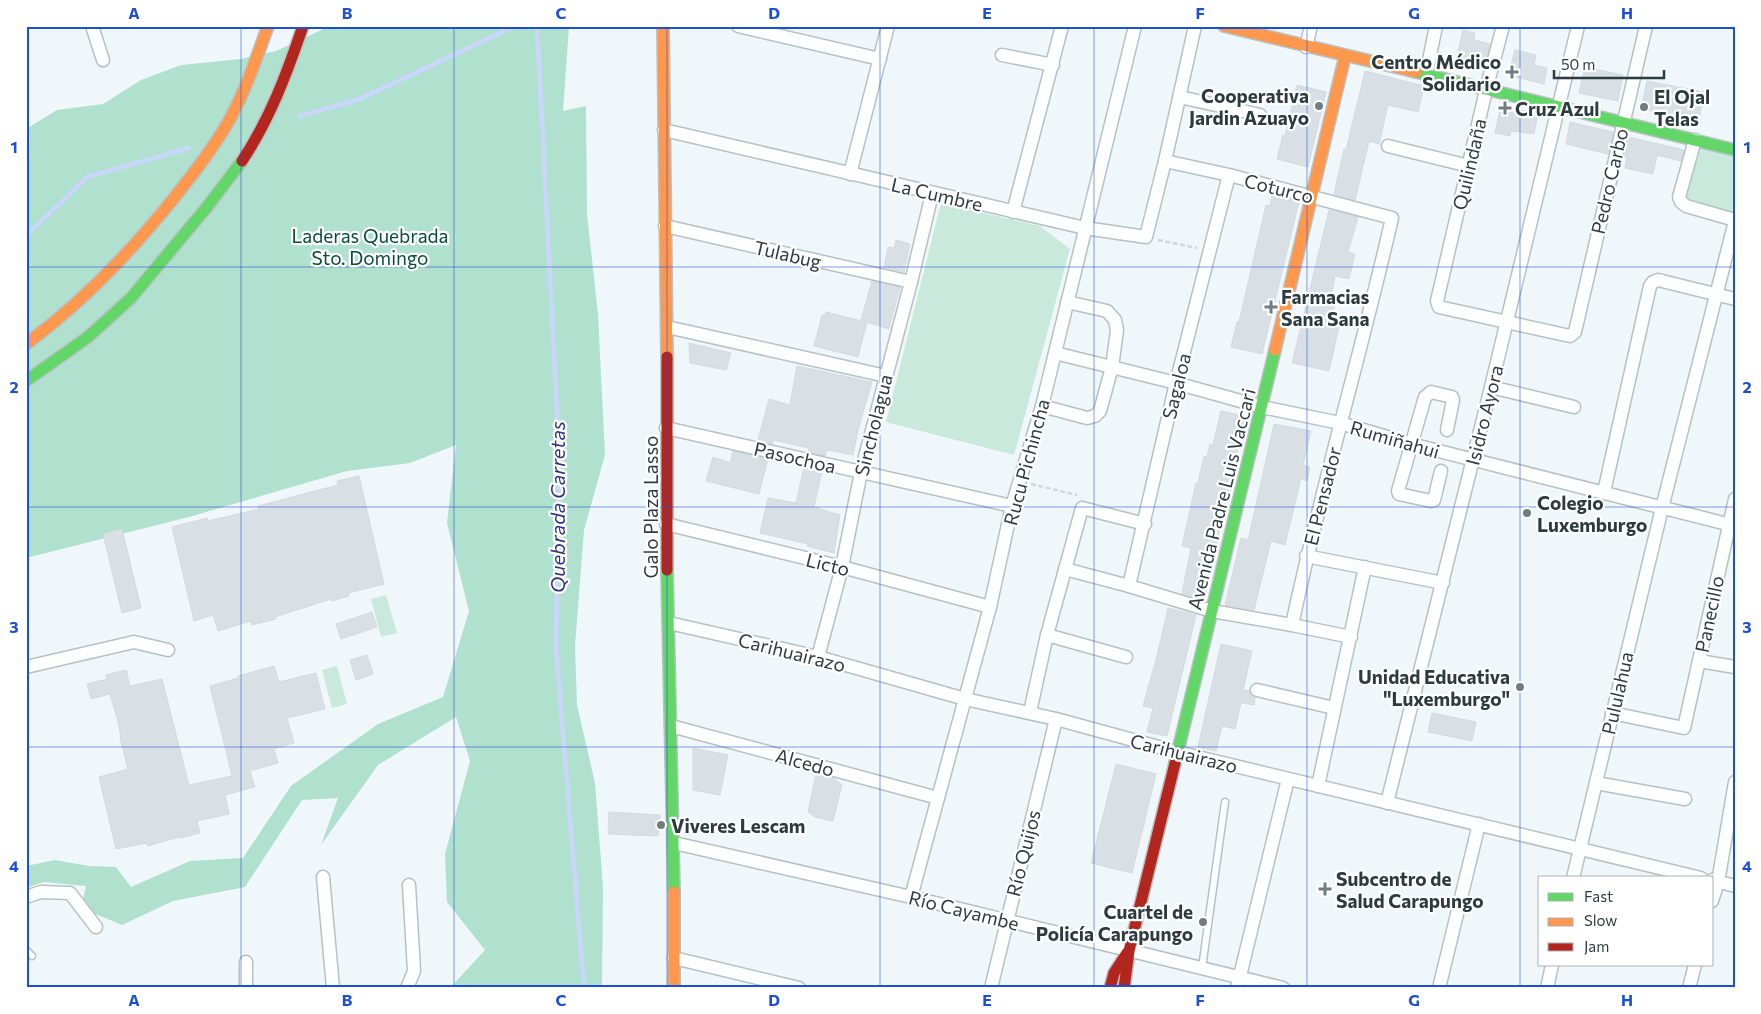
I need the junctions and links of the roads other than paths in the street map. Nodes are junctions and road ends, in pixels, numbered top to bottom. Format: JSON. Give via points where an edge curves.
{"nodes":[{"id":1,"x":92,"y":26,"type":"edge"},
{"id":2,"x":268,"y":26,"type":"edge"},
{"id":3,"x":303,"y":26,"type":"edge"},
{"id":4,"x":663,"y":26,"type":"edge"},
{"id":5,"x":738,"y":26,"type":"edge"},
{"id":6,"x":888,"y":26,"type":"edge"},
{"id":7,"x":1062,"y":26,"type":"edge"},
{"id":8,"x":1136,"y":26,"type":"edge"},
{"id":9,"x":1194,"y":26,"type":"edge"},
{"id":10,"x":1224,"y":26,"type":"edge"},
{"id":11,"x":1310,"y":26,"type":"edge"},
{"id":12,"x":1436,"y":26,"type":"edge"},
{"id":13,"x":1503,"y":26,"type":"edge"},
{"id":14,"x":1578,"y":26,"type":"edge"},
{"id":15,"x":1646,"y":26,"type":"edge"},
{"id":16,"x":1237,"y":28,"type":"edge"},
{"id":17,"x":1306,"y":47,"type":"junction"},
{"id":18,"x":1002,"y":55,"type":"dead end"},
{"id":19,"x":1345,"y":56,"type":"junction"},
{"id":20,"x":880,"y":59,"type":"junction"},
{"id":21,"x":103,"y":60,"type":"dead end"},
{"id":22,"x":1053,"y":65,"type":"junction"},
{"id":23,"x":1426,"y":75,"type":"junction"},
{"id":24,"x":1486,"y":90,"type":"junction"},
{"id":25,"x":1180,"y":97,"type":"junction"},
{"id":26,"x":1558,"y":107,"type":"junction"},
{"id":27,"x":1260,"y":115,"type":"dead end"},
{"id":28,"x":1623,"y":123,"type":"junction"},
{"id":29,"x":664,"y":130,"type":"junction"},
{"id":30,"x":1695,"y":140,"type":"junction"},
{"id":31,"x":1388,"y":146,"type":"dead end"},
{"id":32,"x":1735,"y":150,"type":"edge"},
{"id":33,"x":1165,"y":161,"type":"junction"},
{"id":34,"x":1469,"y":166,"type":"junction"},
{"id":35,"x":850,"y":174,"type":"junction"},
{"id":36,"x":1229,"y":176,"type":"junction"},
{"id":37,"x":932,"y":194,"type":"junction"},
{"id":38,"x":1312,"y":197,"type":"junction"},
{"id":39,"x":1014,"y":212,"type":"junction"},
{"id":40,"x":1392,"y":218,"type":"joint"},
{"id":41,"x":1735,"y":220,"type":"edge"},
{"id":42,"x":665,"y":226,"type":"junction"},
{"id":43,"x":1085,"y":228,"type":"junction"},
{"id":44,"x":911,"y":282,"type":"junction"},
{"id":45,"x":1718,"y":294,"type":"junction"},
{"id":46,"x":1735,"y":299,"type":"edge"},
{"id":47,"x":1066,"y":302,"type":"junction"},
{"id":48,"x":1507,"y":323,"type":"junction"},
{"id":49,"x":668,"y":327,"type":"junction"},
{"id":50,"x":26,"y":344,"type":"edge"},
{"id":51,"x":1055,"y":353,"type":"junction"},
{"id":52,"x":1112,"y":367,"type":"junction"},
{"id":53,"x":886,"y":376,"type":"junction"},
{"id":54,"x":26,"y":381,"type":"edge"},
{"id":55,"x":1176,"y":383,"type":"junction"},
{"id":56,"x":1491,"y":387,"type":"junction"},
{"id":57,"x":1042,"y":406,"type":"junction"},
{"id":58,"x":1574,"y":406,"type":"dead end"},
{"id":59,"x":1262,"y":407,"type":"junction"},
{"id":60,"x":1340,"y":423,"type":"junction"},
{"id":61,"x":666,"y":428,"type":"junction"},
{"id":62,"x":1447,"y":430,"type":"dead end"},
{"id":63,"x":1411,"y":444,"type":"junction"},
{"id":64,"x":1473,"y":460,"type":"junction"},
{"id":65,"x":1441,"y":471,"type":"dead end"},
{"id":66,"x":861,"y":472,"type":"junction"},
{"id":67,"x":1604,"y":492,"type":"junction"},
{"id":68,"x":1735,"y":499,"type":"edge"},
{"id":69,"x":1012,"y":506,"type":"junction"},
{"id":70,"x":1662,"y":508,"type":"junction"},
{"id":71,"x":666,"y":524,"type":"junction"},
{"id":72,"x":1145,"y":524,"type":"junction"},
{"id":73,"x":1731,"y":525,"type":"edge"},
{"id":74,"x":1306,"y":556,"type":"junction"},
{"id":75,"x":842,"y":567,"type":"junction"},
{"id":76,"x":1365,"y":567,"type":"junction"},
{"id":77,"x":1065,"y":570,"type":"junction"},
{"id":78,"x":1443,"y":583,"type":"junction"},
{"id":79,"x":1134,"y":588,"type":"junction"},
{"id":80,"x":990,"y":607,"type":"junction"},
{"id":81,"x":1212,"y":610,"type":"junction"},
{"id":82,"x":669,"y":623,"type":"junction"},
{"id":83,"x":1292,"y":625,"type":"junction"},
{"id":84,"x":1047,"y":635,"type":"junction"},
{"id":85,"x":1351,"y":637,"type":"junction"},
{"id":86,"x":168,"y":650,"type":"dead end"},
{"id":87,"x":818,"y":657,"type":"junction"},
{"id":88,"x":1126,"y":657,"type":"dead end"},
{"id":89,"x":1699,"y":661,"type":"junction"},
{"id":90,"x":26,"y":667,"type":"edge"},
{"id":91,"x":1735,"y":667,"type":"edge"},
{"id":92,"x":1257,"y":690,"type":"dead end"},
{"id":93,"x":965,"y":699,"type":"junction"},
{"id":94,"x":1334,"y":708,"type":"junction"},
{"id":95,"x":1030,"y":712,"type":"junction"},
{"id":96,"x":1612,"y":713,"type":"junction"},
{"id":97,"x":1056,"y":718,"type":"junction"},
{"id":98,"x":672,"y":726,"type":"junction"},
{"id":99,"x":1177,"y":752,"type":"junction"},
{"id":100,"x":1288,"y":779,"type":"junction"},
{"id":101,"x":1735,"y":782,"type":"edge"},
{"id":102,"x":1596,"y":783,"type":"junction"},
{"id":103,"x":1318,"y":786,"type":"junction"},
{"id":104,"x":938,"y":798,"type":"junction"},
{"id":105,"x":1686,"y":799,"type":"dead end"},
{"id":106,"x":1225,"y":802,"type":"dead end"},
{"id":107,"x":1388,"y":803,"type":"junction"},
{"id":108,"x":1479,"y":824,"type":"junction"},
{"id":109,"x":674,"y":843,"type":"junction"},
{"id":110,"x":1580,"y":849,"type":"junction"},
{"id":111,"x":1573,"y":876,"type":"edge"},
{"id":112,"x":1693,"y":876,"type":"edge"},
{"id":113,"x":323,"y":878,"type":"dead end"},
{"id":114,"x":1715,"y":881,"type":"edge"},
{"id":115,"x":409,"y":884,"type":"dead end"},
{"id":116,"x":1735,"y":886,"type":"edge"},
{"id":117,"x":26,"y":897,"type":"edge"},
{"id":118,"x":911,"y":897,"type":"junction"},
{"id":119,"x":1007,"y":921,"type":"junction"},
{"id":120,"x":96,"y":927,"type":"dead end"},
{"id":121,"x":26,"y":950,"type":"edge"},
{"id":122,"x":1129,"y":951,"type":"junction"},
{"id":123,"x":32,"y":956,"type":"dead end"},
{"id":124,"x":674,"y":958,"type":"junction"},
{"id":125,"x":246,"y":962,"type":"dead end"},
{"id":126,"x":1552,"y":966,"type":"edge"},
{"id":127,"x":1695,"y":966,"type":"edge"},
{"id":128,"x":1202,"y":968,"type":"junction"},
{"id":129,"x":1239,"y":983,"type":"edge"},
{"id":130,"x":246,"y":988,"type":"edge"},
{"id":131,"x":333,"y":988,"type":"edge"},
{"id":132,"x":407,"y":988,"type":"edge"},
{"id":133,"x":674,"y":988,"type":"edge"},
{"id":134,"x":799,"y":988,"type":"edge"},
{"id":135,"x":991,"y":988,"type":"edge"},
{"id":136,"x":1110,"y":988,"type":"edge"},
{"id":137,"x":1124,"y":988,"type":"edge"},
{"id":138,"x":1283,"y":988,"type":"edge"},
{"id":139,"x":1439,"y":988,"type":"edge"},
{"id":140,"x":1547,"y":988,"type":"edge"},
{"id":141,"x":1689,"y":988,"type":"edge"}],
"edges":[{"from":1,"to":21,"type":"street"},
{"from":2,"to":50,"type":"main road","via":[[226,124],[179,192],[104,279]]},
{"from":3,"to":54,"type":"main road","via":[[274,102],[257,137],[226,185],[122,307]]},
{"from":4,"to":29,"type":"main road","name":"Galo Plaza Lasso"},
{"from":5,"to":20,"type":"street"},
{"from":6,"to":20,"type":"street"},
{"from":7,"to":22,"type":"street"},
{"from":8,"to":43,"type":"street","name":"Rucu Pichincha"},
{"from":9,"to":25,"type":"street"},
{"from":10,"to":16,"type":"main road"},
{"from":11,"to":17,"type":"street"},
{"from":12,"to":23,"type":"street"},
{"from":13,"to":24,"type":"street","name":"Quilindaña"},
{"from":14,"to":26,"type":"street","name":"Isidro Ayora"},
{"from":15,"to":28,"type":"street","name":"Pedro Carbo"},
{"from":16,"to":17,"type":"main road"},
{"from":17,"to":19,"type":"main road"},
{"from":18,"to":22,"type":"street"},
{"from":19,"to":23,"type":"main road"},
{"from":19,"to":38,"type":"main road","name":"Avenida Padre Luis Vaccari"},
{"from":20,"to":35,"type":"street"},
{"from":22,"to":39,"type":"street"},
{"from":23,"to":24,"type":"main road"},
{"from":24,"to":26,"type":"main road"},
{"from":24,"to":34,"type":"street","name":"Quilindaña"},
{"from":25,"to":27,"type":"street"},
{"from":25,"to":33,"type":"street"},
{"from":26,"to":28,"type":"main road"},
{"from":26,"to":48,"type":"street","name":"Isidro Ayora"},
{"from":28,"to":30,"type":"main road"},
{"from":28,"to":48,"type":"street","name":"Pedro Carbo","via":[[1573,335]]},
{"from":29,"to":35,"type":"street","name":"La Cumbre"},
{"from":29,"to":42,"type":"main road","name":"Galo Plaza Lasso"},
{"from":30,"to":32,"type":"main road"},
{"from":30,"to":41,"type":"street","via":[[1679,197],[1681,202]]},
{"from":31,"to":34,"type":"street"},
{"from":33,"to":36,"type":"street","name":"Coturco"},
{"from":33,"to":43,"type":"street","name":"La Cumbre","via":[[1146,237]]},
{"from":34,"to":48,"type":"street","name":"Quilindaña","via":[[1437,301],[1439,307]]},
{"from":35,"to":37,"type":"street","name":"La Cumbre"},
{"from":36,"to":38,"type":"street","name":"Coturco"},
{"from":36,"to":55,"type":"street","name":"Sagaloa"},
{"from":37,"to":39,"type":"street","name":"La Cumbre"},
{"from":37,"to":44,"type":"street","name":"Sincholagua"},
{"from":38,"to":40,"type":"street","name":"Coturco"},
{"from":38,"to":59,"type":"main road","name":"Avenida Padre Luis Vaccari"},
{"from":39,"to":43,"type":"street","name":"La Cumbre"},
{"from":40,"to":60,"type":"street","name":"El Pensador"},
{"from":41,"to":45,"type":"street","name":"Pululahua"},
{"from":42,"to":44,"type":"street","name":"Tulabug"},
{"from":42,"to":49,"type":"main road","name":"Galo Plaza Lasso"},
{"from":43,"to":47,"type":"street","name":"Rucu Pichincha"},
{"from":44,"to":53,"type":"street","name":"Sincholagua"},
{"from":45,"to":46,"type":"street"},
{"from":45,"to":67,"type":"street","via":[[1658,280],[1650,286]]},
{"from":45,"to":70,"type":"street","name":"Pululahua"},
{"from":47,"to":51,"type":"street","name":"Rucu Pichincha"},
{"from":47,"to":52,"type":"street","via":[[1107,311],[1115,320],[1117,330]]},
{"from":48,"to":56,"type":"street","name":"Isidro Ayora"},
{"from":49,"to":53,"type":"street"},
{"from":49,"to":61,"type":"main road","name":"Galo Plaza Lasso"},
{"from":51,"to":52,"type":"street","name":"Rumiñahui"},
{"from":51,"to":57,"type":"street","name":"Rucu Pichincha"},
{"from":52,"to":55,"type":"street","name":"Rumiñahui"},
{"from":52,"to":57,"type":"street","via":[[1100,411],[1095,416],[1087,418]]},
{"from":53,"to":66,"type":"street","name":"Sincholagua"},
{"from":55,"to":59,"type":"street","name":"Rumiñahui"},
{"from":55,"to":72,"type":"street","name":"Sagaloa"},
{"from":56,"to":58,"type":"street"},
{"from":56,"to":64,"type":"street","name":"Isidro Ayora"},
{"from":57,"to":69,"type":"street","name":"Rucu Pichincha"},
{"from":59,"to":60,"type":"street","name":"Rumiñahui"},
{"from":59,"to":81,"type":"main road","name":"Avenida Padre Luis Vaccari"},
{"from":60,"to":63,"type":"street","name":"Rumiñahui"},
{"from":60,"to":74,"type":"street","name":"El Pensador"},
{"from":61,"to":66,"type":"street","name":"Pasochoa"},
{"from":61,"to":71,"type":"main road","name":"Galo Plaza Lasso"},
{"from":62,"to":63,"type":"street","via":[[1452,397],[1431,392],[1425,398]]},
{"from":63,"to":64,"type":"street","name":"Rumiñahui"},
{"from":63,"to":65,"type":"street","via":[[1398,491],[1400,494],[1434,500]]},
{"from":64,"to":67,"type":"street","name":"Rumiñahui"},
{"from":64,"to":78,"type":"street","name":"Isidro Ayora"},
{"from":66,"to":69,"type":"street","name":"Pasochoa"},
{"from":66,"to":75,"type":"street","name":"Sincholagua"},
{"from":67,"to":70,"type":"street","name":"Rumiñahui"},
{"from":68,"to":73,"type":"street","name":"Panecillo"},
{"from":69,"to":80,"type":"street","name":"Rucu Pichincha"},
{"from":70,"to":73,"type":"street","name":"Rumiñahui"},
{"from":70,"to":96,"type":"street","name":"Pululahua"},
{"from":71,"to":75,"type":"street","name":"Licto"},
{"from":71,"to":82,"type":"main road","name":"Galo Plaza Lasso"},
{"from":72,"to":77,"type":"street","via":[[1082,508]]},
{"from":72,"to":79,"type":"street","name":"Sagaloa"},
{"from":73,"to":89,"type":"street","name":"Panecillo"},
{"from":74,"to":76,"type":"street"},
{"from":74,"to":83,"type":"street","name":"El Pensador"},
{"from":75,"to":80,"type":"street","name":"Licto"},
{"from":75,"to":87,"type":"street","name":"Sincholagua"},
{"from":76,"to":78,"type":"street"},
{"from":76,"to":85,"type":"street"},
{"from":77,"to":79,"type":"street"},
{"from":77,"to":84,"type":"street"},
{"from":78,"to":107,"type":"street","name":"Isidro Ayora"},
{"from":79,"to":81,"type":"street"},
{"from":80,"to":93,"type":"street","name":"Rucu Pichincha"},
{"from":81,"to":83,"type":"street"},
{"from":81,"to":99,"type":"main road","name":"Avenida Padre Luis Vaccari"},
{"from":82,"to":87,"type":"street","name":"Carihuairazo"},
{"from":82,"to":98,"type":"main road","name":"Galo Plaza Lasso"},
{"from":83,"to":85,"type":"street"},
{"from":84,"to":88,"type":"street"},
{"from":84,"to":95,"type":"street"},
{"from":85,"to":94,"type":"street"},
{"from":86,"to":90,"type":"street","via":[[134,642]]},
{"from":87,"to":93,"type":"street","name":"Carihuairazo"},
{"from":89,"to":91,"type":"street"},
{"from":89,"to":96,"type":"street","name":"Panecillo","via":[[1684,728]]},
{"from":92,"to":94,"type":"street"},
{"from":93,"to":95,"type":"street","name":"Carihuairazo"},
{"from":93,"to":104,"type":"street","name":"Rucu Pichincha"},
{"from":94,"to":103,"type":"street"},
{"from":95,"to":97,"type":"street","name":"Carihuairazo"},
{"from":96,"to":102,"type":"street","name":"Pululahua"},
{"from":97,"to":99,"type":"street","name":"Carihuairazo"},
{"from":97,"to":119,"type":"street","name":"Río Quijos"},
{"from":98,"to":104,"type":"street","name":"Alcedo"},
{"from":98,"to":109,"type":"main road","name":"Galo Plaza Lasso"},
{"from":99,"to":100,"type":"street","name":"Carihuairazo"},
{"from":99,"to":122,"type":"main road","name":"Avenida Padre Luis Vaccari"},
{"from":100,"to":103,"type":"street","name":"Carihuairazo"},
{"from":100,"to":129,"type":"street"},
{"from":101,"to":114,"type":"street"},
{"from":102,"to":105,"type":"street"},
{"from":102,"to":110,"type":"street","name":"Pululahua"},
{"from":103,"to":107,"type":"street","name":"Carihuairazo"},
{"from":104,"to":118,"type":"street","name":"Rucu Pichincha"},
{"from":106,"to":128,"type":"lane"},
{"from":107,"to":108,"type":"street","name":"Carihuairazo"},
{"from":108,"to":110,"type":"street","name":"Carihuairazo"},
{"from":108,"to":139,"type":"street"},
{"from":109,"to":118,"type":"street","name":"Río Cayambe"},
{"from":109,"to":124,"type":"main road","name":"Galo Plaza Lasso"},
{"from":110,"to":111,"type":"street","name":"Pululahua"},
{"from":110,"to":112,"type":"street","name":"Carihuairazo"},
{"from":113,"to":131,"type":"street"},
{"from":114,"to":116,"type":"street"},
{"from":115,"to":132,"type":"street","via":[[414,971]]},
{"from":117,"to":120,"type":"street","via":[[41,892],[70,893]]},
{"from":118,"to":119,"type":"street","name":"Río Cayambe"},
{"from":119,"to":122,"type":"street","name":"Río Cayambe"},
{"from":119,"to":135,"type":"street","name":"Río Quijos"},
{"from":121,"to":123,"type":"lane"},
{"from":122,"to":128,"type":"street","name":"Río Cayambe"},
{"from":122,"to":136,"type":"main road","name":"Avenida Padre Luis Vaccari","via":[[1114,973]]},
{"from":122,"to":137,"type":"main road","name":"Avenida Padre Luis Vaccari"},
{"from":124,"to":133,"type":"main road","name":"Galo Plaza Lasso"},
{"from":124,"to":134,"type":"street"},
{"from":125,"to":130,"type":"street"},
{"from":126,"to":140,"type":"street"},
{"from":127,"to":141,"type":"street"},
{"from":128,"to":129,"type":"street","name":"Río Cayambe"},
{"from":129,"to":138,"type":"street","name":"Río Cayambe"}]}
